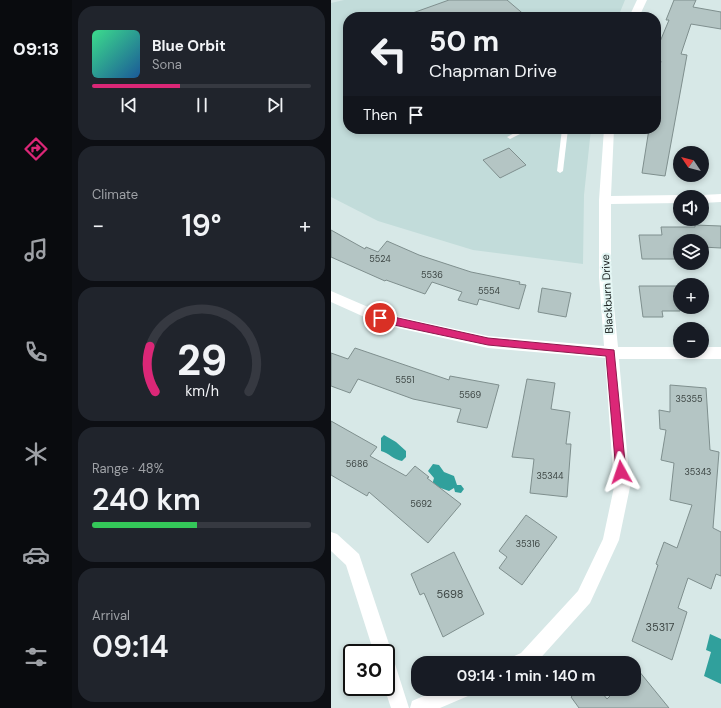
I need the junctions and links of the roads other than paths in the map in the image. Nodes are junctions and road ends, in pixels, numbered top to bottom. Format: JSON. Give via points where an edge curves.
{"nodes":[{"id":1,"x":642,"y":0,"type":"edge"},
{"id":2,"x":636,"y":12,"type":"edge"},
{"id":3,"x":516,"y":134,"type":"edge"},
{"id":4,"x":564,"y":134,"type":"edge"},
{"id":5,"x":609,"y":134,"type":"edge"},
{"id":6,"x":510,"y":137,"type":"dead end"},
{"id":7,"x":560,"y":171,"type":"dead end"},
{"id":8,"x":721,"y":198,"type":"edge"},
{"id":9,"x":673,"y":199,"type":"edge"},
{"id":10,"x":709,"y":199,"type":"edge"},
{"id":11,"x":605,"y":200,"type":"junction"},
{"id":12,"x":331,"y":296,"type":"edge"},
{"id":13,"x":611,"y":353,"type":"junction"},
{"id":14,"x":721,"y":353,"type":"edge"},
{"id":15,"x":331,"y":540,"type":"edge"},
{"id":16,"x":380,"y":644,"type":"edge"},
{"id":17,"x":530,"y":656,"type":"edge"},
{"id":18,"x":395,"y":692,"type":"edge"},
{"id":19,"x":446,"y":696,"type":"edge"},
{"id":20,"x":400,"y":708,"type":"edge"},
{"id":21,"x":419,"y":708,"type":"edge"}],
"edges":[{"from":1,"to":2,"type":"street"},
{"from":3,"to":6,"type":"lane"},
{"from":4,"to":7,"type":"lane"},
{"from":5,"to":11,"type":"street","name":"Blackburn Drive"},
{"from":8,"to":10,"type":"street"},
{"from":9,"to":11,"type":"street"},
{"from":11,"to":13,"type":"street","name":"Blackburn Drive","via":[[605,276]]},
{"from":12,"to":13,"type":"street","via":[[380,318],[488,342]]},
{"from":13,"to":14,"type":"street"},
{"from":13,"to":17,"type":"street","name":"Blackburn Drive","via":[[622,487],[611,540],[584,597]]},
{"from":15,"to":16,"type":"street","via":[[353,560]]},
{"from":18,"to":20,"type":"street"},
{"from":19,"to":21,"type":"street"}]}
